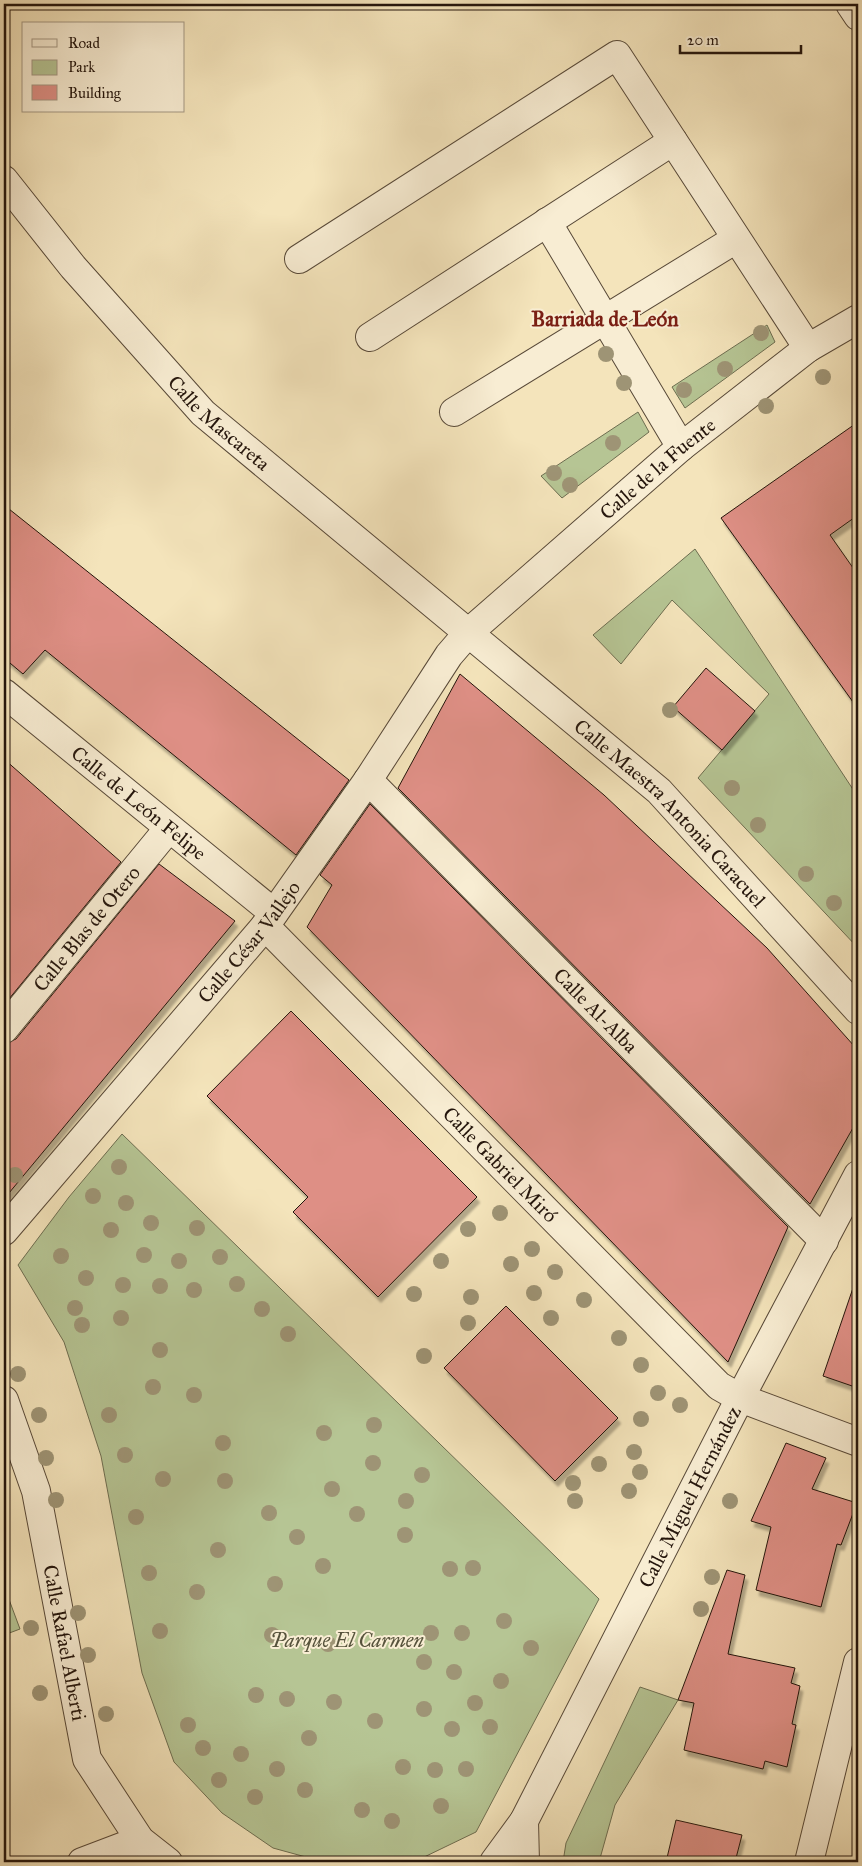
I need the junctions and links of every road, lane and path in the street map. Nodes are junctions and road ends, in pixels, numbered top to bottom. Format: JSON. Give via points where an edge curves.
{"nodes":[{"id":1,"x":850,"y":4,"type":"edge"},
{"id":2,"x":858,"y":16,"type":"edge"},
{"id":3,"x":673,"y":141,"type":"junction"},
{"id":4,"x":4,"y":180,"type":"edge"},
{"id":5,"x":547,"y":222,"type":"junction"},
{"id":6,"x":736,"y":239,"type":"junction"},
{"id":7,"x":299,"y":259,"type":"dead end"},
{"id":8,"x":605,"y":319,"type":"junction"},
{"id":9,"x":858,"y":320,"type":"edge"},
{"id":10,"x":370,"y":337,"type":"dead end"},
{"id":11,"x":808,"y":348,"type":"junction"},
{"id":12,"x":454,"y":412,"type":"dead end"},
{"id":13,"x":681,"y":447,"type":"junction"},
{"id":14,"x":468,"y":632,"type":"junction"},
{"id":15,"x":4,"y":693,"type":"edge"},
{"id":16,"x":368,"y":780,"type":"junction"},
{"id":17,"x":169,"y":828,"type":"junction"},
{"id":18,"x":269,"y":920,"type":"junction"},
{"id":19,"x":858,"y":1010,"type":"edge"},
{"id":20,"x":5,"y":1025,"type":"edge"},
{"id":21,"x":858,"y":1175,"type":"edge"},
{"id":22,"x":4,"y":1231,"type":"edge"},
{"id":23,"x":824,"y":1241,"type":"junction"},
{"id":24,"x":740,"y":1398,"type":"junction"},
{"id":25,"x":4,"y":1400,"type":"edge"},
{"id":26,"x":858,"y":1442,"type":"edge"},
{"id":27,"x":858,"y":1662,"type":"edge"},
{"id":28,"x":524,"y":1821,"type":"junction"},
{"id":29,"x":140,"y":1840,"type":"junction"},
{"id":30,"x":82,"y":1862,"type":"edge"},
{"id":31,"x":168,"y":1862,"type":"edge"},
{"id":32,"x":494,"y":1862,"type":"edge"},
{"id":33,"x":525,"y":1862,"type":"edge"},
{"id":34,"x":809,"y":1862,"type":"edge"}],
"edges":[{"from":1,"to":2,"type":"street"},
{"from":3,"to":5,"type":"street"},
{"from":3,"to":6,"type":"street"},
{"from":3,"to":7,"type":"street","via":[[617,55]]},
{"from":4,"to":14,"type":"street","name":"Calle Mascareta","via":[[72,267],[203,412]]},
{"from":5,"to":8,"type":"street"},
{"from":5,"to":10,"type":"street"},
{"from":6,"to":8,"type":"street"},
{"from":6,"to":11,"type":"street"},
{"from":8,"to":12,"type":"street"},
{"from":8,"to":13,"type":"street"},
{"from":9,"to":11,"type":"street","name":"Calle de la Fuente"},
{"from":11,"to":13,"type":"street","name":"Calle de la Fuente"},
{"from":13,"to":14,"type":"street","name":"Calle de la Fuente"},
{"from":14,"to":16,"type":"street","name":"Calle César Vallejo"},
{"from":14,"to":19,"type":"street","name":"Calle Maestra Antonia Caracuel","via":[[659,791]]},
{"from":15,"to":17,"type":"street","name":"Calle de León Felipe"},
{"from":16,"to":18,"type":"street","name":"Calle César Vallejo"},
{"from":16,"to":23,"type":"street","name":"Calle Al-Alba"},
{"from":17,"to":18,"type":"street","name":"Calle de León Felipe"},
{"from":17,"to":20,"type":"street","name":"Calle Blas de Otero"},
{"from":18,"to":22,"type":"street","name":"Calle César Vallejo"},
{"from":18,"to":24,"type":"street","name":"Calle Gabriel Miró","via":[[719,1386]]},
{"from":21,"to":23,"type":"street","name":"Calle Miguel Hernández"},
{"from":23,"to":24,"type":"street","name":"Calle Miguel Hernández"},
{"from":24,"to":26,"type":"street","name":"Calle Gabriel Miró"},
{"from":24,"to":28,"type":"street","name":"Calle Miguel Hernández"},
{"from":25,"to":29,"type":"street","name":"Calle Rafael Alberti","via":[[36,1491],[87,1759]]},
{"from":27,"to":34,"type":"street"},
{"from":28,"to":32,"type":"street","name":"Calle Miguel Hernández"},
{"from":28,"to":33,"type":"street","name":"Calle Miguel Hernández"},
{"from":29,"to":30,"type":"street"},
{"from":29,"to":31,"type":"street","name":"Calle Rafael Alberti"}]}
